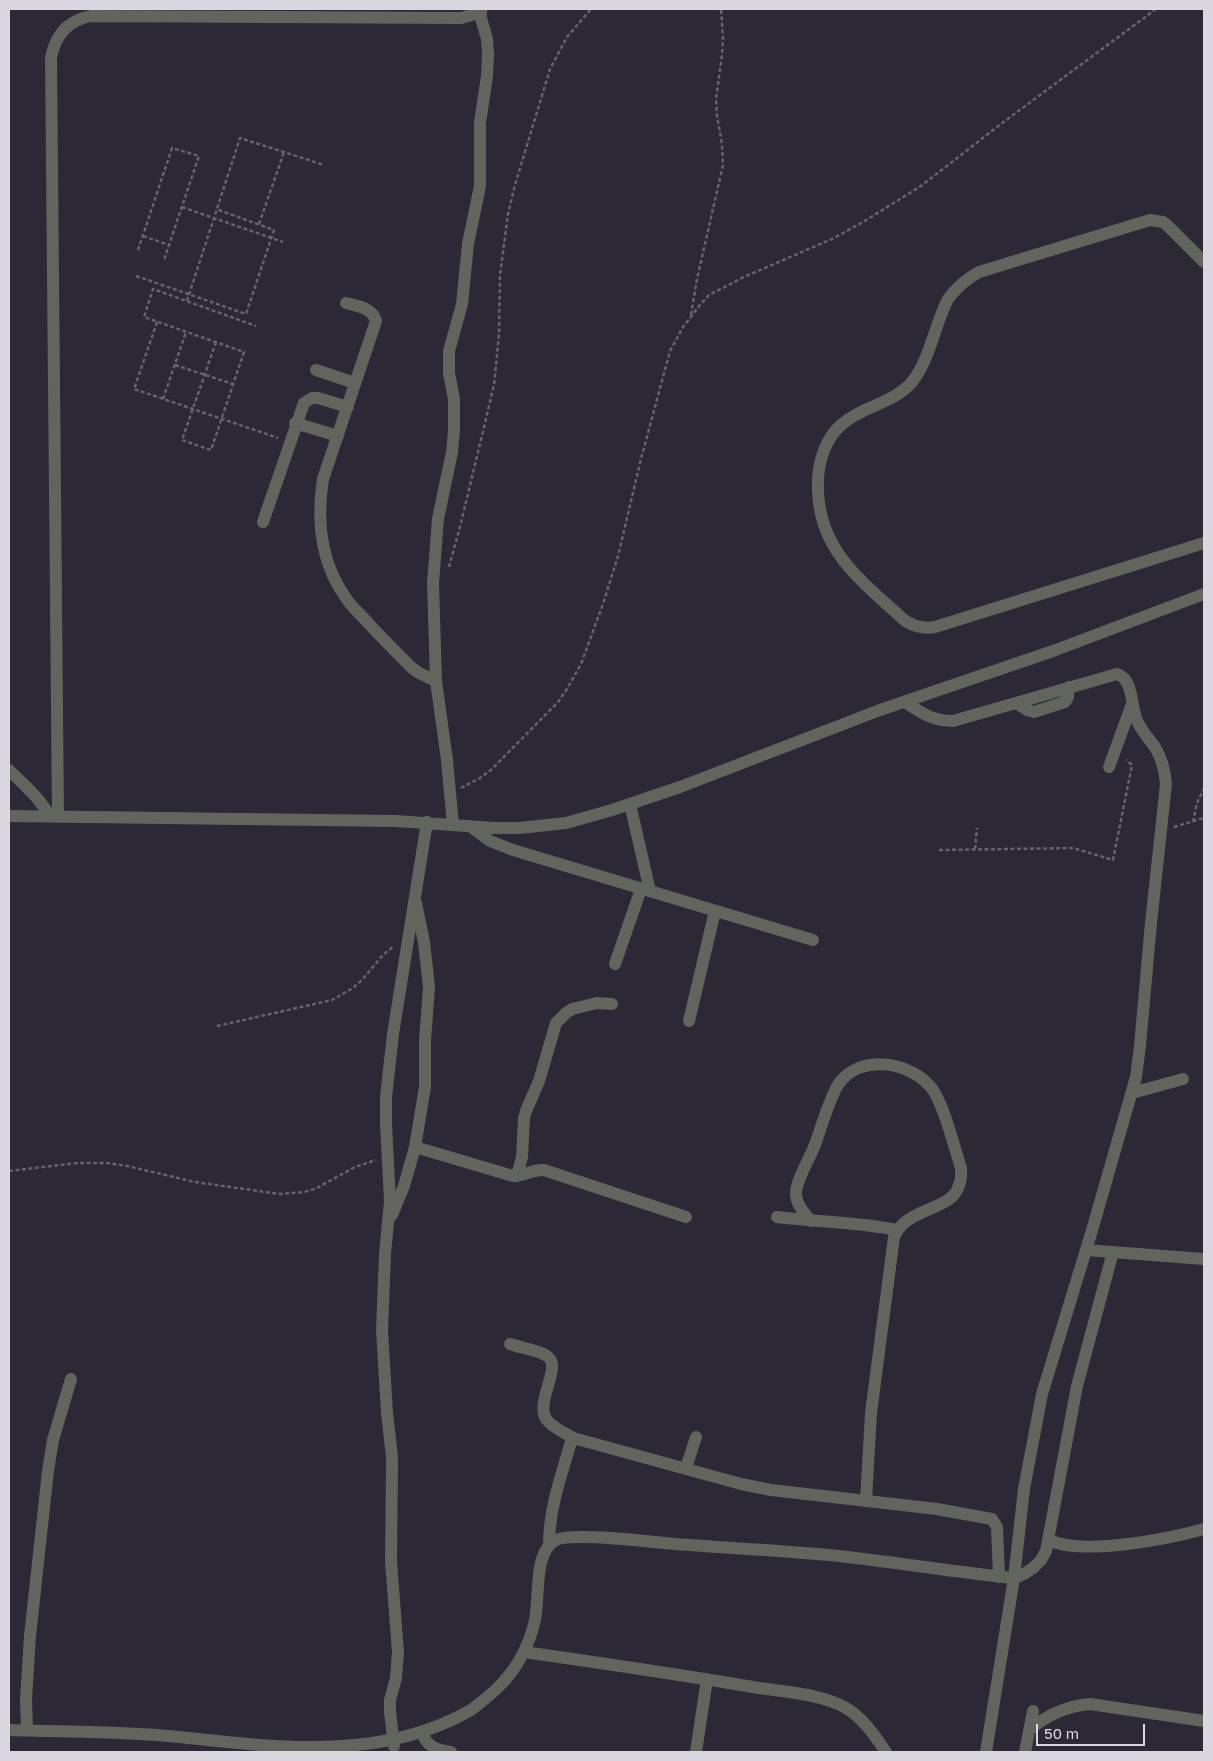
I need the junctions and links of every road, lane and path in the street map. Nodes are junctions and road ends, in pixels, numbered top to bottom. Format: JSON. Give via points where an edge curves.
{"nodes":[{"id":1,"x":481,"y":9,"type":"edge"},
{"id":2,"x":591,"y":9,"type":"edge"},
{"id":3,"x":721,"y":9,"type":"edge"},
{"id":4,"x":1156,"y":9,"type":"edge"},
{"id":5,"x":284,"y":152,"type":"junction"},
{"id":6,"x":324,"y":165,"type":"dead end"},
{"id":7,"x":182,"y":207,"type":"junction"},
{"id":8,"x":216,"y":210,"type":"junction"},
{"id":9,"x":213,"y":218,"type":"junction"},
{"id":10,"x":259,"y":224,"type":"junction"},
{"id":11,"x":143,"y":236,"type":"junction"},
{"id":12,"x":272,"y":238,"type":"junction"},
{"id":13,"x":283,"y":242,"type":"dead end"},
{"id":14,"x":169,"y":245,"type":"junction"},
{"id":15,"x":138,"y":250,"type":"dead end"},
{"id":16,"x":164,"y":260,"type":"dead end"},
{"id":17,"x":1204,"y":262,"type":"edge"},
{"id":18,"x":136,"y":276,"type":"dead end"},
{"id":19,"x":189,"y":294,"type":"junction"},
{"id":20,"x":186,"y":301,"type":"junction"},
{"id":21,"x":346,"y":303,"type":"dead end"},
{"id":22,"x":691,"y":316,"type":"junction"},
{"id":23,"x":157,"y":322,"type":"junction"},
{"id":24,"x":256,"y":326,"type":"dead end"},
{"id":25,"x":186,"y":332,"type":"junction"},
{"id":26,"x":216,"y":342,"type":"junction"},
{"id":27,"x":175,"y":365,"type":"junction"},
{"id":28,"x":316,"y":370,"type":"dead end"},
{"id":29,"x":204,"y":375,"type":"junction"},
{"id":30,"x":356,"y":383,"type":"junction"},
{"id":31,"x":233,"y":385,"type":"junction"},
{"id":32,"x":164,"y":399,"type":"junction"},
{"id":33,"x":348,"y":407,"type":"junction"},
{"id":34,"x":193,"y":409,"type":"junction"},
{"id":35,"x":222,"y":419,"type":"junction"},
{"id":36,"x":296,"y":423,"type":"junction"},
{"id":37,"x":338,"y":436,"type":"junction"},
{"id":38,"x":289,"y":442,"type":"junction"},
{"id":39,"x":262,"y":522,"type":"dead end"},
{"id":40,"x":1204,"y":544,"type":"edge"},
{"id":41,"x":448,"y":568,"type":"dead end"},
{"id":42,"x":1204,"y":594,"type":"edge"},
{"id":43,"x":436,"y":680,"type":"junction"},
{"id":44,"x":905,"y":702,"type":"junction"},
{"id":45,"x":1132,"y":702,"type":"junction"},
{"id":46,"x":1115,"y":750,"type":"junction"},
{"id":47,"x":1109,"y":767,"type":"dead end"},
{"id":48,"x":9,"y":770,"type":"edge"},
{"id":49,"x":1204,"y":788,"type":"edge"},
{"id":50,"x":451,"y":792,"type":"junction"},
{"id":51,"x":630,"y":804,"type":"junction"},
{"id":52,"x":9,"y":816,"type":"edge"},
{"id":53,"x":54,"y":817,"type":"junction"},
{"id":54,"x":1204,"y":818,"type":"edge"},
{"id":55,"x":427,"y":822,"type":"junction"},
{"id":56,"x":1193,"y":822,"type":"junction"},
{"id":57,"x":453,"y":824,"type":"junction"},
{"id":58,"x":470,"y":826,"type":"junction"},
{"id":59,"x":977,"y":828,"type":"dead end"},
{"id":60,"x":1161,"y":831,"type":"junction"},
{"id":61,"x":975,"y":849,"type":"junction"},
{"id":62,"x":939,"y":850,"type":"dead end"},
{"id":63,"x":645,"y":890,"type":"junction"},
{"id":64,"x":415,"y":897,"type":"junction"},
{"id":65,"x":715,"y":911,"type":"junction"},
{"id":66,"x":408,"y":938,"type":"junction"},
{"id":67,"x":813,"y":940,"type":"dead end"},
{"id":68,"x":615,"y":964,"type":"dead end"},
{"id":69,"x":612,"y":1004,"type":"dead end"},
{"id":70,"x":689,"y":1021,"type":"dead end"},
{"id":71,"x":217,"y":1026,"type":"dead end"},
{"id":72,"x":1183,"y":1079,"type":"dead end"},
{"id":73,"x":1132,"y":1093,"type":"junction"},
{"id":74,"x":415,"y":1147,"type":"junction"},
{"id":75,"x":388,"y":1157,"type":"junction"},
{"id":76,"x":9,"y":1171,"type":"edge"},
{"id":77,"x":517,"y":1176,"type":"junction"},
{"id":78,"x":686,"y":1217,"type":"dead end"},
{"id":79,"x":777,"y":1217,"type":"dead end"},
{"id":80,"x":811,"y":1221,"type":"junction"},
{"id":81,"x":389,"y":1224,"type":"junction"},
{"id":82,"x":897,"y":1230,"type":"junction"},
{"id":83,"x":1086,"y":1250,"type":"junction"},
{"id":84,"x":1112,"y":1252,"type":"junction"},
{"id":85,"x":1204,"y":1260,"type":"edge"},
{"id":86,"x":510,"y":1344,"type":"dead end"},
{"id":87,"x":71,"y":1378,"type":"dead end"},
{"id":88,"x":696,"y":1437,"type":"dead end"},
{"id":89,"x":575,"y":1439,"type":"junction"},
{"id":90,"x":686,"y":1468,"type":"junction"},
{"id":91,"x":866,"y":1500,"type":"junction"},
{"id":92,"x":1204,"y":1529,"type":"edge"},
{"id":93,"x":1049,"y":1540,"type":"junction"},
{"id":94,"x":549,"y":1545,"type":"junction"},
{"id":95,"x":1000,"y":1577,"type":"junction"},
{"id":96,"x":1014,"y":1578,"type":"junction"},
{"id":97,"x":524,"y":1652,"type":"junction"},
{"id":98,"x":707,"y":1679,"type":"junction"},
{"id":99,"x":1033,"y":1711,"type":"dead end"},
{"id":100,"x":1204,"y":1721,"type":"edge"},
{"id":101,"x":9,"y":1730,"type":"edge"},
{"id":102,"x":27,"y":1730,"type":"junction"},
{"id":103,"x":1030,"y":1730,"type":"junction"},
{"id":104,"x":424,"y":1737,"type":"junction"},
{"id":105,"x":394,"y":1746,"type":"junction"},
{"id":106,"x":451,"y":1752,"type":"edge"},
{"id":107,"x":696,"y":1752,"type":"edge"},
{"id":108,"x":886,"y":1752,"type":"edge"},
{"id":109,"x":986,"y":1752,"type":"edge"},
{"id":110,"x":1025,"y":1752,"type":"edge"}],
"edges":[{"from":1,"to":43,"type":"street","via":[[488,54],[481,104],[481,171],[468,244],[462,304],[449,351],[454,431],[434,551]]},
{"from":1,"to":53,"type":"street","via":[[461,18],[90,16],[73,22],[55,41],[51,58]]},
{"from":2,"to":41,"type":"path","via":[[567,37],[550,70],[515,185],[502,260],[494,385]]},
{"from":3,"to":22,"type":"path","via":[[723,38],[716,98],[723,165]]},
{"from":4,"to":22,"type":"path","via":[[921,186],[834,238],[709,295]]},
{"from":5,"to":6,"type":"path"},
{"from":5,"to":8,"type":"path","via":[[240,138]]},
{"from":5,"to":10,"type":"path"},
{"from":7,"to":9,"type":"path"},
{"from":7,"to":11,"type":"path","via":[[199,156],[172,148]]},
{"from":7,"to":14,"type":"path"},
{"from":8,"to":9,"type":"path"},
{"from":8,"to":10,"type":"path"},
{"from":9,"to":12,"type":"path"},
{"from":9,"to":19,"type":"path"},
{"from":10,"to":12,"type":"path","via":[[274,230]]},
{"from":11,"to":14,"type":"path"},
{"from":11,"to":15,"type":"path"},
{"from":12,"to":13,"type":"path"},
{"from":12,"to":19,"type":"path","via":[[246,314]]},
{"from":14,"to":16,"type":"path"},
{"from":17,"to":40,"type":"street","via":[[1163,222],[1150,220],[970,277],[948,299],[922,364],[908,387],[894,398],[852,417],[832,435],[821,459],[817,492],[823,524],[836,552],[903,619],[921,628],[935,627]]},
{"from":18,"to":19,"type":"path"},
{"from":19,"to":20,"type":"path"},
{"from":20,"to":23,"type":"path","via":[[153,290],[144,317]]},
{"from":20,"to":24,"type":"path"},
{"from":21,"to":30,"type":"street","via":[[368,310],[376,321]]},
{"from":22,"to":50,"type":"path","via":[[670,351],[618,556],[576,675],[558,702],[491,770],[471,784]]},
{"from":23,"to":25,"type":"path"},
{"from":23,"to":32,"type":"path","via":[[134,389]]},
{"from":25,"to":26,"type":"path"},
{"from":25,"to":27,"type":"path"},
{"from":26,"to":29,"type":"path"},
{"from":26,"to":31,"type":"path","via":[[244,352]]},
{"from":27,"to":29,"type":"path"},
{"from":27,"to":32,"type":"path"},
{"from":28,"to":30,"type":"street"},
{"from":29,"to":31,"type":"path"},
{"from":29,"to":34,"type":"path"},
{"from":30,"to":33,"type":"street"},
{"from":31,"to":35,"type":"path"},
{"from":32,"to":34,"type":"path"},
{"from":33,"to":36,"type":"street","via":[[312,398],[304,403]]},
{"from":33,"to":37,"type":"street"},
{"from":34,"to":35,"type":"path"},
{"from":34,"to":35,"type":"path","via":[[182,440],[211,450]]},
{"from":35,"to":38,"type":"path"},
{"from":36,"to":37,"type":"street"},
{"from":36,"to":38,"type":"street"},
{"from":37,"to":43,"type":"street","via":[[319,501],[322,544],[328,564],[348,602],[412,668]]},
{"from":38,"to":39,"type":"street"},
{"from":42,"to":44,"type":"street"},
{"from":43,"to":50,"type":"street"},
{"from":44,"to":45,"type":"street","via":[[934,720],[953,721],[1117,674],[1127,682]]},
{"from":44,"to":51,"type":"street"},
{"from":45,"to":46,"type":"street"},
{"from":45,"to":60,"type":"street","via":[[1137,721],[1159,754],[1166,774]]},
{"from":46,"to":47,"type":"street"},
{"from":46,"to":61,"type":"path","via":[[1132,765],[1113,860],[1073,848]]},
{"from":48,"to":53,"type":"street"},
{"from":49,"to":56,"type":"path"},
{"from":50,"to":57,"type":"street"},
{"from":51,"to":58,"type":"street","via":[[589,817],[543,826]]},
{"from":51,"to":63,"type":"street"},
{"from":52,"to":53,"type":"street"},
{"from":53,"to":55,"type":"street"},
{"from":54,"to":56,"type":"path"},
{"from":55,"to":57,"type":"street"},
{"from":55,"to":64,"type":"street"},
{"from":56,"to":60,"type":"path"},
{"from":57,"to":58,"type":"street"},
{"from":58,"to":63,"type":"street","via":[[502,846]]},
{"from":59,"to":61,"type":"path"},
{"from":60,"to":73,"type":"street","via":[[1140,1046]]},
{"from":61,"to":62,"type":"path"},
{"from":63,"to":65,"type":"street"},
{"from":63,"to":68,"type":"street"},
{"from":64,"to":66,"type":"street"},
{"from":64,"to":74,"type":"street","via":[[424,942],[429,1003],[425,1087]]},
{"from":65,"to":67,"type":"street"},
{"from":65,"to":70,"type":"street"},
{"from":66,"to":71,"type":"path","via":[[390,948],[362,980],[338,998]]},
{"from":66,"to":75,"type":"street","via":[[388,1065]]},
{"from":69,"to":77,"type":"street","via":[[597,1003],[572,1009],[556,1023],[539,1081],[526,1111]]},
{"from":72,"to":73,"type":"street"},
{"from":73,"to":83,"type":"street"},
{"from":74,"to":77,"type":"street"},
{"from":74,"to":81,"type":"street"},
{"from":75,"to":76,"type":"path","via":[[355,1167],[315,1189],[292,1194],[204,1183],[107,1163]]},
{"from":75,"to":81,"type":"street"},
{"from":77,"to":78,"type":"street","via":[[544,1170]]},
{"from":79,"to":80,"type":"street"},
{"from":80,"to":82,"type":"street","via":[[864,1224]]},
{"from":80,"to":82,"type":"street","via":[[798,1202],[796,1188],[838,1084],[850,1073],[864,1067],[889,1065],[910,1071],[933,1090],[962,1168],[960,1184],[953,1197],[909,1219]]},
{"from":81,"to":105,"type":"street","via":[[382,1330],[392,1457],[391,1562],[398,1652],[390,1700]]},
{"from":82,"to":91,"type":"street","via":[[892,1245],[875,1379]]},
{"from":83,"to":84,"type":"street"},
{"from":83,"to":96,"type":"street","via":[[1036,1422],[1024,1488]]},
{"from":84,"to":85,"type":"street"},
{"from":84,"to":93,"type":"street","via":[[1077,1386]]},
{"from":86,"to":89,"type":"street","via":[[551,1359],[553,1367],[543,1402],[544,1414],[551,1424]]},
{"from":87,"to":102,"type":"street","via":[[59,1416],[48,1471],[29,1644]]},
{"from":88,"to":90,"type":"street"},
{"from":89,"to":90,"type":"street"},
{"from":89,"to":94,"type":"street","via":[[571,1442],[553,1506]]},
{"from":90,"to":91,"type":"street","via":[[771,1490]]},
{"from":91,"to":95,"type":"street","via":[[992,1519],[998,1527]]},
{"from":92,"to":93,"type":"street","via":[[1123,1544],[1069,1546]]},
{"from":93,"to":96,"type":"street","via":[[1041,1560]]},
{"from":94,"to":95,"type":"street","via":[[568,1538],[634,1540],[824,1555]]},
{"from":94,"to":97,"type":"street","via":[[542,1557],[536,1617]]},
{"from":95,"to":96,"type":"street"},
{"from":96,"to":109,"type":"street"},
{"from":97,"to":98,"type":"street"},
{"from":97,"to":104,"type":"street","via":[[496,1690],[459,1719]]},
{"from":98,"to":107,"type":"street"},
{"from":98,"to":108,"type":"street","via":[[823,1698],[836,1703],[857,1716]]},
{"from":99,"to":103,"type":"street"},
{"from":100,"to":103,"type":"street","via":[[1090,1704],[1058,1711]]},
{"from":101,"to":102,"type":"street"},
{"from":102,"to":105,"type":"street","via":[[128,1733],[308,1750],[355,1751]]},
{"from":103,"to":110,"type":"street"},
{"from":104,"to":105,"type":"street"},
{"from":104,"to":106,"type":"street","via":[[435,1749]]}]}
